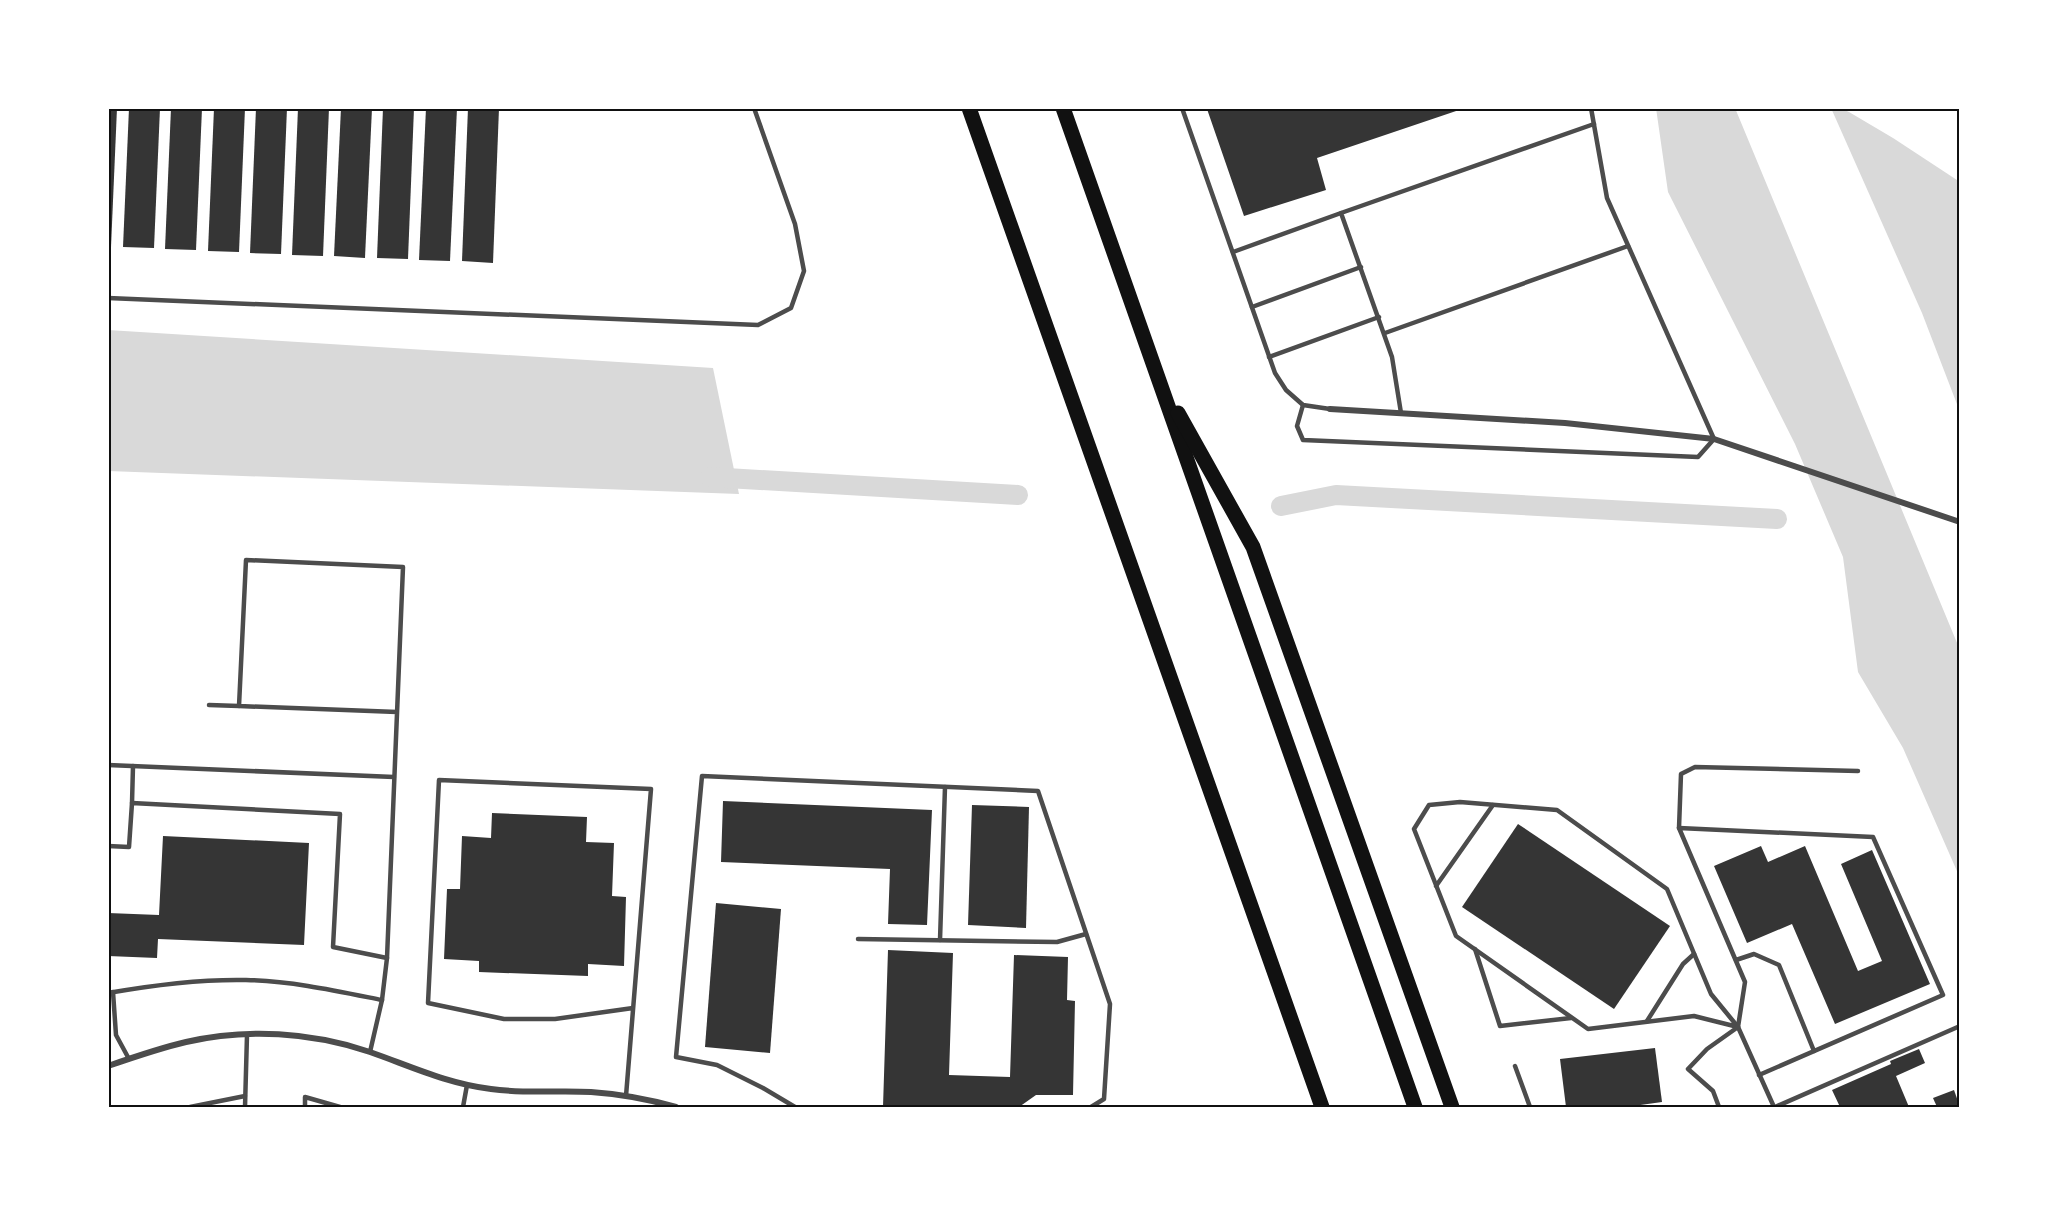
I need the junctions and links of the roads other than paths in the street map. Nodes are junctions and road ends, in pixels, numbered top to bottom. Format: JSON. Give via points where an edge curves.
{"nodes":[{"id":1,"x":754,"y":108,"type":"edge"},
{"id":2,"x":969,"y":108,"type":"edge"},
{"id":3,"x":1063,"y":108,"type":"edge"},
{"id":4,"x":1182,"y":108,"type":"edge"},
{"id":5,"x":1591,"y":108,"type":"edge"},
{"id":6,"x":1594,"y":124,"type":"junction"},
{"id":7,"x":1341,"y":213,"type":"junction"},
{"id":8,"x":1628,"y":246,"type":"junction"},
{"id":9,"x":1233,"y":252,"type":"junction"},
{"id":10,"x":1361,"y":267,"type":"junction"},
{"id":11,"x":108,"y":298,"type":"edge"},
{"id":12,"x":1252,"y":307,"type":"junction"},
{"id":13,"x":1379,"y":317,"type":"junction"},
{"id":14,"x":1385,"y":333,"type":"junction"},
{"id":15,"x":1269,"y":357,"type":"junction"},
{"id":16,"x":1157,"y":376,"type":"junction"},
{"id":17,"x":1304,"y":405,"type":"junction"},
{"id":18,"x":1330,"y":409,"type":"joint"},
{"id":19,"x":1401,"y":413,"type":"junction"},
{"id":20,"x":1714,"y":439,"type":"junction"},
{"id":21,"x":1960,"y":522,"type":"edge"},
{"id":22,"x":209,"y":705,"type":"dead end"},
{"id":23,"x":239,"y":706,"type":"junction"},
{"id":24,"x":397,"y":712,"type":"junction"},
{"id":25,"x":108,"y":765,"type":"edge"},
{"id":26,"x":133,"y":766,"type":"junction"},
{"id":27,"x":1858,"y":771,"type":"dead end"},
{"id":28,"x":394,"y":777,"type":"junction"},
{"id":29,"x":945,"y":787,"type":"junction"},
{"id":30,"x":132,"y":803,"type":"junction"},
{"id":31,"x":1493,"y":805,"type":"junction"},
{"id":32,"x":1679,"y":828,"type":"junction"},
{"id":33,"x":108,"y":846,"type":"edge"},
{"id":34,"x":1436,"y":886,"type":"junction"},
{"id":35,"x":1086,"y":934,"type":"junction"},
{"id":36,"x":858,"y":939,"type":"dead end"},
{"id":37,"x":940,"y":940,"type":"junction"},
{"id":38,"x":1474,"y":949,"type":"junction"},
{"id":39,"x":1694,"y":954,"type":"junction"},
{"id":40,"x":387,"y":958,"type":"junction"},
{"id":41,"x":1736,"y":960,"type":"junction"},
{"id":42,"x":111,"y":993,"type":"edge"},
{"id":43,"x":382,"y":1000,"type":"junction"},
{"id":44,"x":633,"y":1008,"type":"junction"},
{"id":45,"x":1571,"y":1018,"type":"junction"},
{"id":46,"x":1647,"y":1022,"type":"junction"},
{"id":47,"x":1960,"y":1026,"type":"edge"},
{"id":48,"x":1738,"y":1027,"type":"junction"},
{"id":49,"x":247,"y":1035,"type":"junction"},
{"id":50,"x":1814,"y":1051,"type":"junction"},
{"id":51,"x":370,"y":1052,"type":"junction"},
{"id":52,"x":129,"y":1059,"type":"junction"},
{"id":53,"x":108,"y":1066,"type":"edge"},
{"id":54,"x":1515,"y":1066,"type":"dead end"},
{"id":55,"x":1760,"y":1075,"type":"junction"},
{"id":56,"x":467,"y":1085,"type":"junction"},
{"id":57,"x":245,"y":1096,"type":"junction"},
{"id":58,"x":626,"y":1096,"type":"junction"},
{"id":59,"x":190,"y":1107,"type":"edge"},
{"id":60,"x":245,"y":1107,"type":"edge"},
{"id":61,"x":304,"y":1107,"type":"edge"},
{"id":62,"x":340,"y":1107,"type":"edge"},
{"id":63,"x":463,"y":1107,"type":"edge"},
{"id":64,"x":676,"y":1107,"type":"edge"},
{"id":65,"x":795,"y":1107,"type":"edge"},
{"id":66,"x":1091,"y":1107,"type":"edge"},
{"id":67,"x":1322,"y":1107,"type":"edge"},
{"id":68,"x":1415,"y":1107,"type":"edge"},
{"id":69,"x":1452,"y":1107,"type":"edge"},
{"id":70,"x":1530,"y":1107,"type":"edge"},
{"id":71,"x":1719,"y":1107,"type":"edge"},
{"id":72,"x":1774,"y":1107,"type":"edge"}],
"edges":[{"from":1,"to":11,"type":"lane","via":[[795,224],[804,271],[791,308],[758,325]]},
{"from":2,"to":67,"type":"highway"},
{"from":3,"to":16,"type":"highway"},
{"from":4,"to":9,"type":"lane"},
{"from":5,"to":6,"type":"lane"},
{"from":6,"to":7,"type":"lane"},
{"from":6,"to":8,"type":"lane","via":[[1607,198]]},
{"from":7,"to":9,"type":"lane"},
{"from":7,"to":10,"type":"lane"},
{"from":8,"to":14,"type":"lane"},
{"from":8,"to":20,"type":"lane"},
{"from":9,"to":12,"type":"lane"},
{"from":10,"to":12,"type":"lane"},
{"from":10,"to":13,"type":"lane"},
{"from":12,"to":15,"type":"lane"},
{"from":13,"to":14,"type":"lane"},
{"from":13,"to":15,"type":"lane"},
{"from":14,"to":19,"type":"lane"},
{"from":15,"to":17,"type":"lane","via":[[1286,390]]},
{"from":16,"to":68,"type":"highway"},
{"from":16,"to":69,"type":"highway","via":[[1252,547]]},
{"from":17,"to":18,"type":"lane"},
{"from":17,"to":20,"type":"lane","via":[[1297,426],[1303,440],[1698,457]]},
{"from":18,"to":19,"type":"street"},
{"from":19,"to":20,"type":"street","via":[[1565,423]]},
{"from":20,"to":21,"type":"street"},
{"from":22,"to":23,"type":"lane"},
{"from":23,"to":24,"type":"lane"},
{"from":23,"to":24,"type":"lane","via":[[246,560],[402,567]]},
{"from":24,"to":28,"type":"lane"},
{"from":25,"to":26,"type":"lane"},
{"from":26,"to":28,"type":"lane"},
{"from":26,"to":30,"type":"lane"},
{"from":27,"to":32,"type":"lane","via":[[1695,767],[1681,774]]},
{"from":28,"to":40,"type":"lane"},
{"from":29,"to":35,"type":"lane","via":[[1038,791]]},
{"from":29,"to":37,"type":"lane"},
{"from":29,"to":65,"type":"lane","via":[[702,776],[676,1057],[717,1065]]},
{"from":30,"to":33,"type":"lane","via":[[129,847]]},
{"from":30,"to":40,"type":"lane","via":[[340,814],[333,947]]},
{"from":31,"to":34,"type":"lane"},
{"from":31,"to":34,"type":"lane","via":[[1429,804],[1414,830]]},
{"from":31,"to":39,"type":"lane","via":[[1557,810],[1667,889]]},
{"from":32,"to":41,"type":"lane"},
{"from":32,"to":50,"type":"lane","via":[[1873,837],[1943,995]]},
{"from":34,"to":38,"type":"lane","via":[[1456,936]]},
{"from":35,"to":37,"type":"lane","via":[[1057,942]]},
{"from":35,"to":66,"type":"lane","via":[[1110,1004],[1104,1099]]},
{"from":36,"to":37,"type":"lane"},
{"from":38,"to":45,"type":"lane"},
{"from":38,"to":45,"type":"lane","via":[[1500,1026]]},
{"from":39,"to":46,"type":"lane","via":[[1683,964]]},
{"from":39,"to":48,"type":"lane","via":[[1711,994]]},
{"from":40,"to":43,"type":"lane"},
{"from":41,"to":48,"type":"lane","via":[[1745,982]]},
{"from":41,"to":50,"type":"lane","via":[[1754,954],[1779,965]]},
{"from":42,"to":43,"type":"lane","via":[[160,984],[245,980],[310,986]]},
{"from":42,"to":52,"type":"lane","via":[[116,1035]]},
{"from":43,"to":51,"type":"lane"},
{"from":44,"to":44,"type":"lane","via":[[651,789],[439,780],[428,1003],[504,1019],[555,1019]]},
{"from":44,"to":58,"type":"lane"},
{"from":45,"to":46,"type":"lane","via":[[1588,1029]]},
{"from":46,"to":48,"type":"lane","via":[[1694,1016]]},
{"from":47,"to":72,"type":"lane"},
{"from":48,"to":55,"type":"lane"},
{"from":48,"to":71,"type":"lane","via":[[1707,1049],[1688,1069],[1713,1091]]},
{"from":49,"to":51,"type":"street","via":[[314,1038]]},
{"from":49,"to":52,"type":"street","via":[[186,1042]]},
{"from":49,"to":57,"type":"lane"},
{"from":50,"to":55,"type":"lane"},
{"from":51,"to":56,"type":"street"},
{"from":52,"to":53,"type":"street"},
{"from":54,"to":70,"type":"lane"},
{"from":55,"to":72,"type":"lane"},
{"from":56,"to":58,"type":"street","via":[[517,1092]]},
{"from":56,"to":63,"type":"lane"},
{"from":57,"to":59,"type":"lane"},
{"from":57,"to":60,"type":"lane"},
{"from":58,"to":64,"type":"street"},
{"from":61,"to":62,"type":"lane","via":[[305,1097]]}]}
